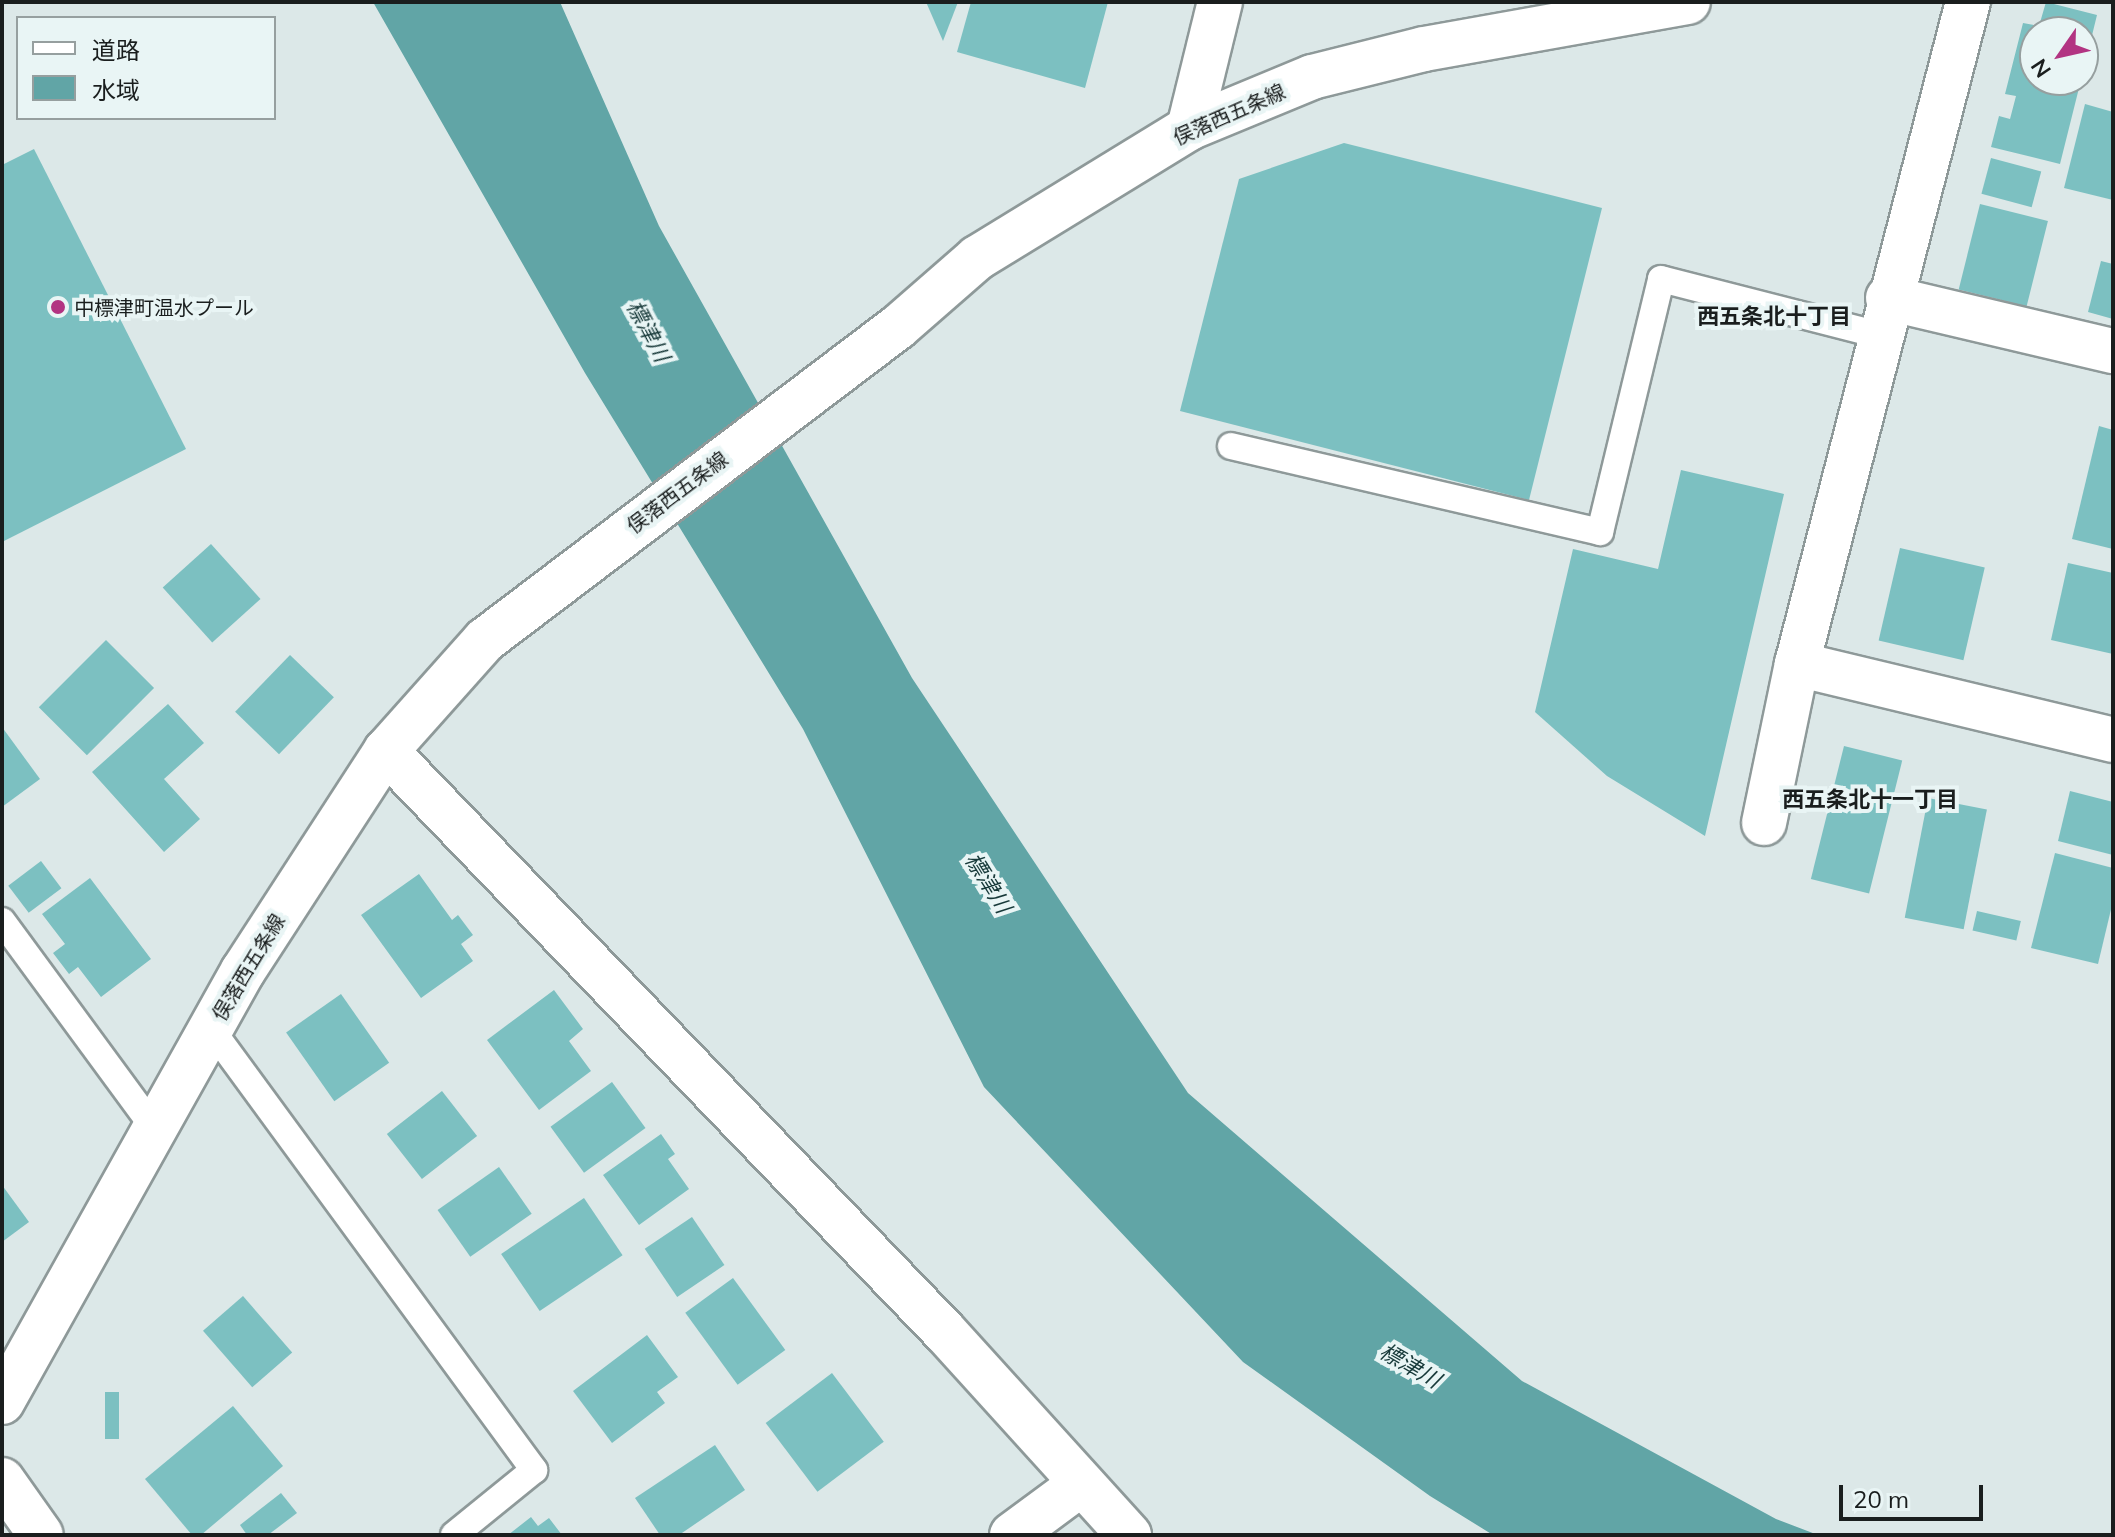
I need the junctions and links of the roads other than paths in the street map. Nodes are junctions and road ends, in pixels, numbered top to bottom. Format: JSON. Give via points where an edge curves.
{"nodes":[{"id":1,"x":1220,"y":2,"type":"edge"},
{"id":2,"x":1688,"y":2,"type":"edge"},
{"id":3,"x":1968,"y":2,"type":"edge"},
{"id":4,"x":1189,"y":128,"type":"junction"},
{"id":5,"x":1884,"y":316,"type":"junction"},
{"id":6,"x":2113,"y":351,"type":"edge"},
{"id":7,"x":1231,"y":446,"type":"dead end"},
{"id":8,"x":1797,"y":664,"type":"junction"},
{"id":9,"x":2113,"y":740,"type":"edge"},
{"id":10,"x":386,"y":751,"type":"junction"},
{"id":11,"x":1764,"y":823,"type":"dead end"},
{"id":12,"x":2,"y":921,"type":"edge"},
{"id":13,"x":211,"y":1029,"type":"junction"},
{"id":14,"x":155,"y":1129,"type":"junction"},
{"id":15,"x":2,"y":1402,"type":"edge"},
{"id":16,"x":2,"y":1480,"type":"edge"},
{"id":17,"x":1081,"y":1484,"type":"junction"},
{"id":18,"x":41,"y":1535,"type":"edge"},
{"id":19,"x":454,"y":1535,"type":"edge"},
{"id":20,"x":1012,"y":1535,"type":"edge"},
{"id":21,"x":1129,"y":1535,"type":"edge"}],
"edges":[{"from":1,"to":4,"type":"street"},
{"from":2,"to":4,"type":"street","name":"俣落西五条線","via":[[1312,77]]},
{"from":3,"to":5,"type":"street"},
{"from":4,"to":10,"type":"street","name":"俣落西五条線","via":[[977,258],[898,327],[602,548],[485,640]]},
{"from":5,"to":6,"type":"street"},
{"from":5,"to":7,"type":"lane","via":[[1661,279],[1600,532]]},
{"from":5,"to":8,"type":"street"},
{"from":8,"to":9,"type":"street"},
{"from":8,"to":11,"type":"street"},
{"from":10,"to":13,"type":"street","name":"俣落西五条線"},
{"from":10,"to":17,"type":"street","via":[[945,1332]]},
{"from":12,"to":14,"type":"lane"},
{"from":13,"to":14,"type":"street","name":"俣落西五条線"},
{"from":13,"to":19,"type":"lane","via":[[534,1470]]},
{"from":14,"to":15,"type":"street","name":"俣落西五条線"},
{"from":16,"to":18,"type":"street"},
{"from":17,"to":20,"type":"street"},
{"from":17,"to":21,"type":"street"}]}
